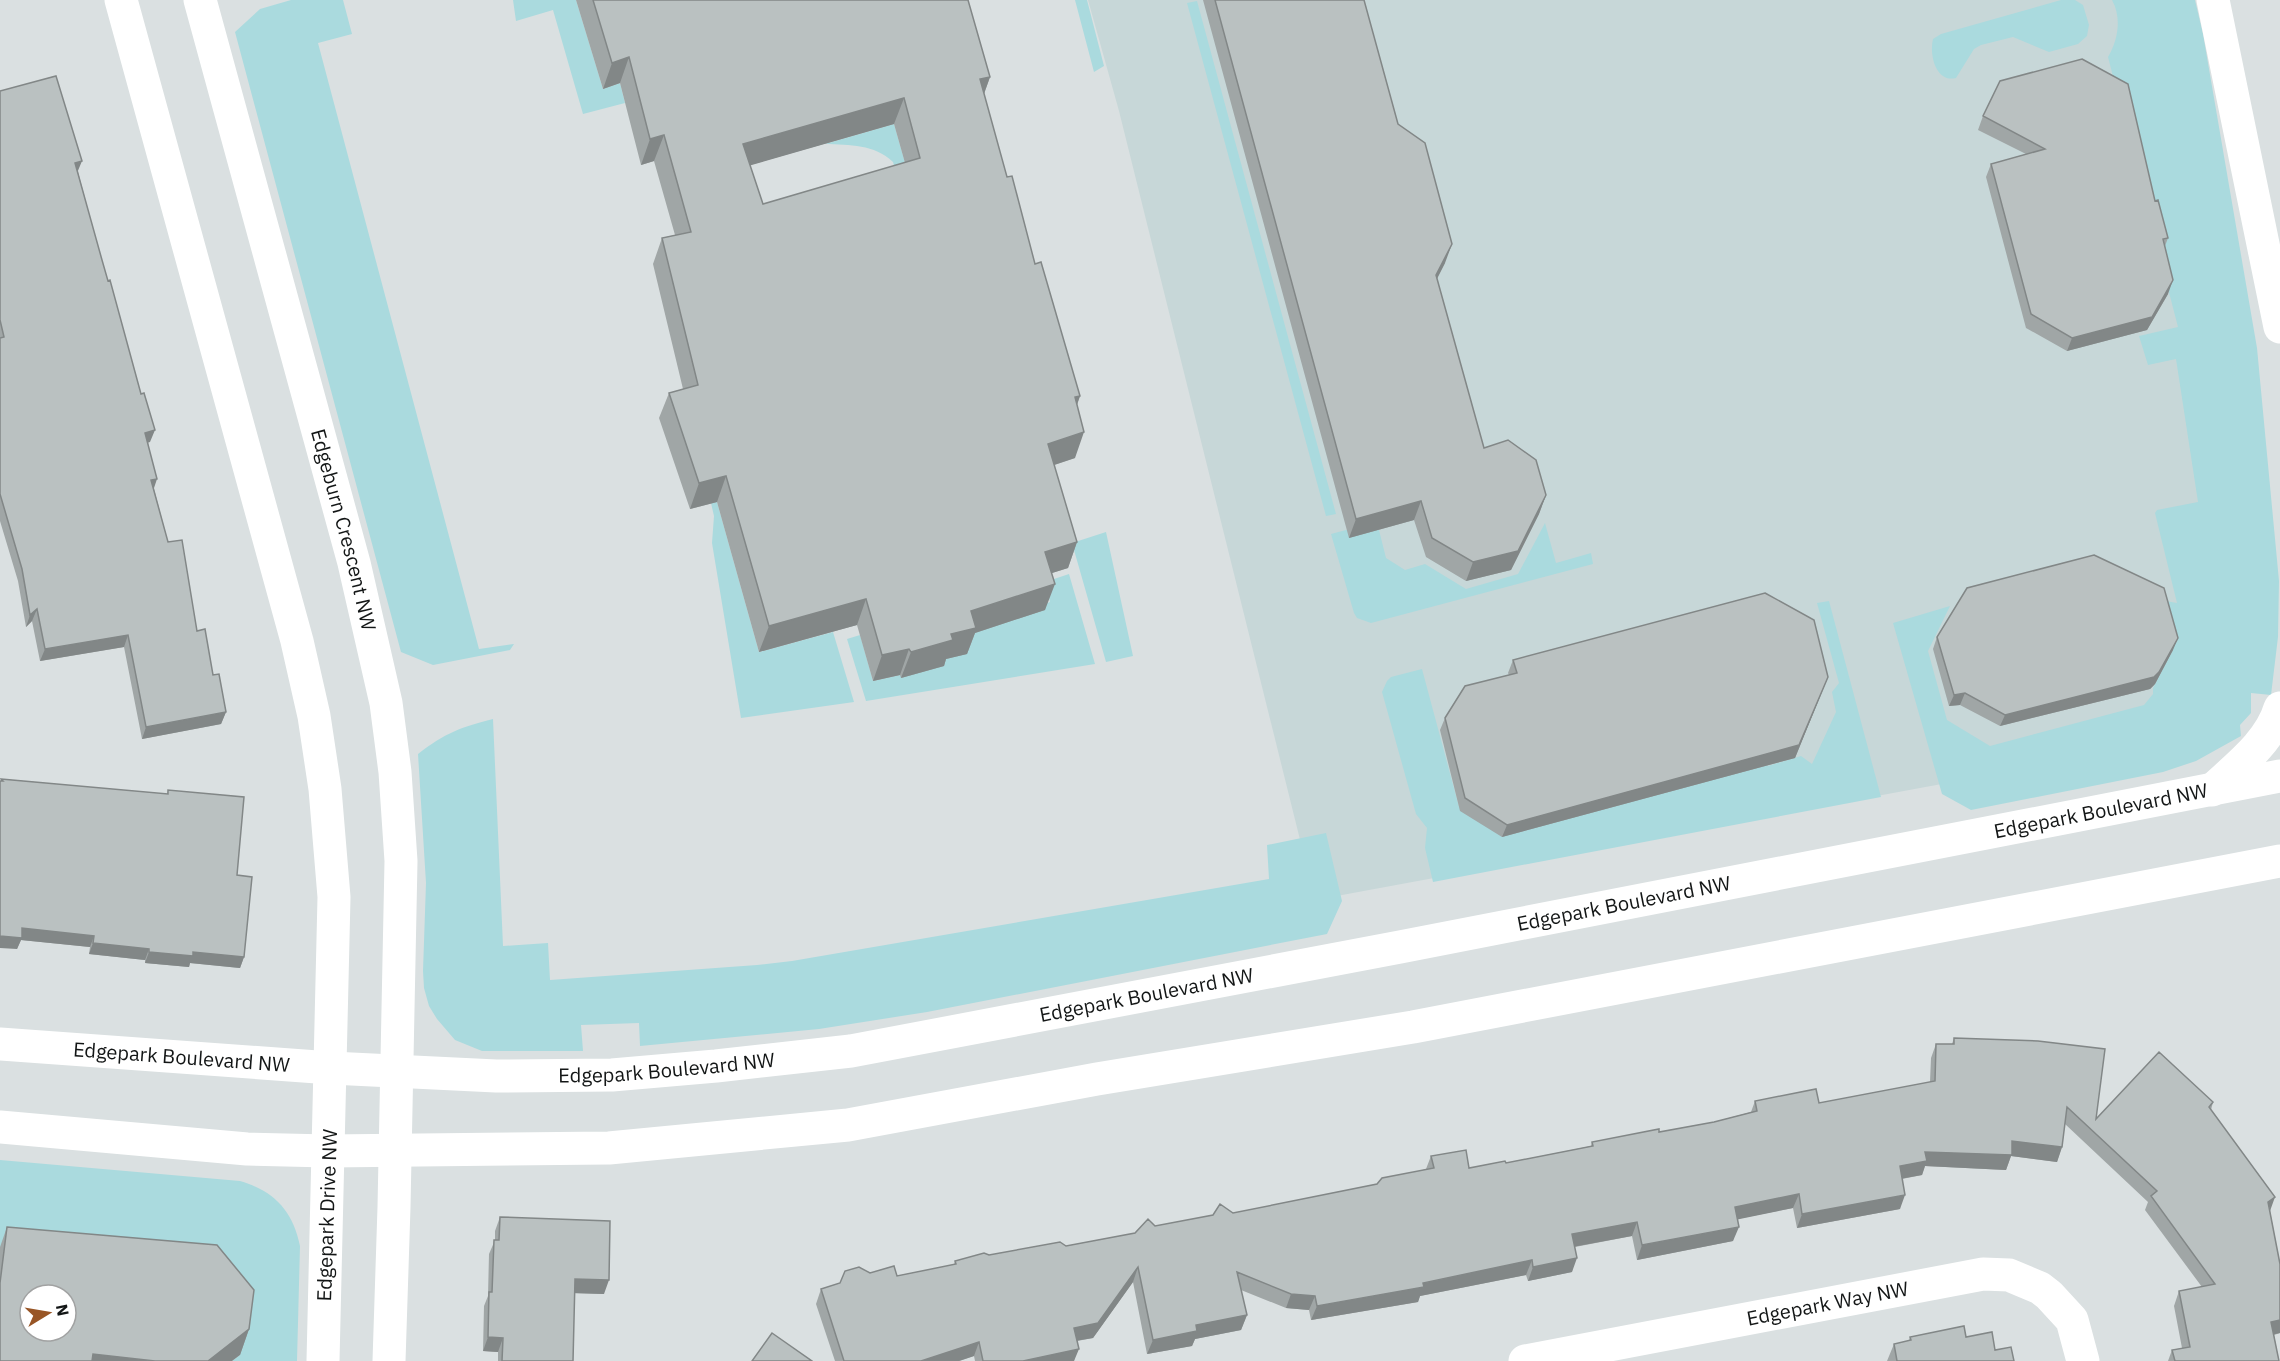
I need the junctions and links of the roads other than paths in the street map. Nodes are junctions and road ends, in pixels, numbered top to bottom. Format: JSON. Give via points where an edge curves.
{"nodes":[{"id":1,"x":121,"y":0,"type":"edge"},
{"id":2,"x":200,"y":0,"type":"edge"},
{"id":3,"x":2213,"y":0,"type":"edge"},
{"id":4,"x":2280,"y":327,"type":"edge"},
{"id":5,"x":2280,"y":708,"type":"edge"},
{"id":6,"x":2280,"y":776,"type":"edge"},
{"id":7,"x":2212,"y":790,"type":"junction"},
{"id":8,"x":2280,"y":861,"type":"edge"},
{"id":9,"x":0,"y":1044,"type":"edge"},
{"id":10,"x":331,"y":1068,"type":"junction"},
{"id":11,"x":397,"y":1072,"type":"junction"},
{"id":12,"x":0,"y":1127,"type":"edge"},
{"id":13,"x":394,"y":1150,"type":"junction"},
{"id":14,"x":328,"y":1151,"type":"junction"},
{"id":15,"x":1545,"y":1359,"type":"edge"},
{"id":16,"x":323,"y":1361,"type":"edge"},
{"id":17,"x":388,"y":1361,"type":"edge"},
{"id":18,"x":2083,"y":1361,"type":"edge"}],
"edges":[{"from":1,"to":10,"type":"street","via":[[297,641],[314,717],[334,897]]},
{"from":2,"to":11,"type":"street","name":"Edgeburn Crescent NW","via":[[354,562],[386,703],[401,861]]},
{"from":3,"to":4,"type":"street"},
{"from":5,"to":7,"type":"street","via":[[2276,723],[2250,755]]},
{"from":6,"to":7,"type":"street","name":"Edgepark Boulevard NW"},
{"from":7,"to":11,"type":"street","name":"Edgepark Boulevard NW","via":[[851,1051],[612,1075]]},
{"from":8,"to":13,"type":"street","via":[[1413,1027],[848,1125],[609,1148]]},
{"from":9,"to":10,"type":"street","name":"Edgepark Boulevard NW"},
{"from":10,"to":11,"type":"street","name":"Edgepark Boulevard NW"},
{"from":10,"to":14,"type":"street","name":"Edgepark Drive NW"},
{"from":11,"to":13,"type":"street"},
{"from":12,"to":14,"type":"street","via":[[247,1149]]},
{"from":13,"to":14,"type":"street"},
{"from":13,"to":17,"type":"street"},
{"from":14,"to":16,"type":"street","name":"Edgepark Drive NW"},
{"from":15,"to":18,"type":"street","name":"Edgepark Way NW","via":[[1983,1274],[2010,1275],[2049,1295],[2072,1320]]}]}
